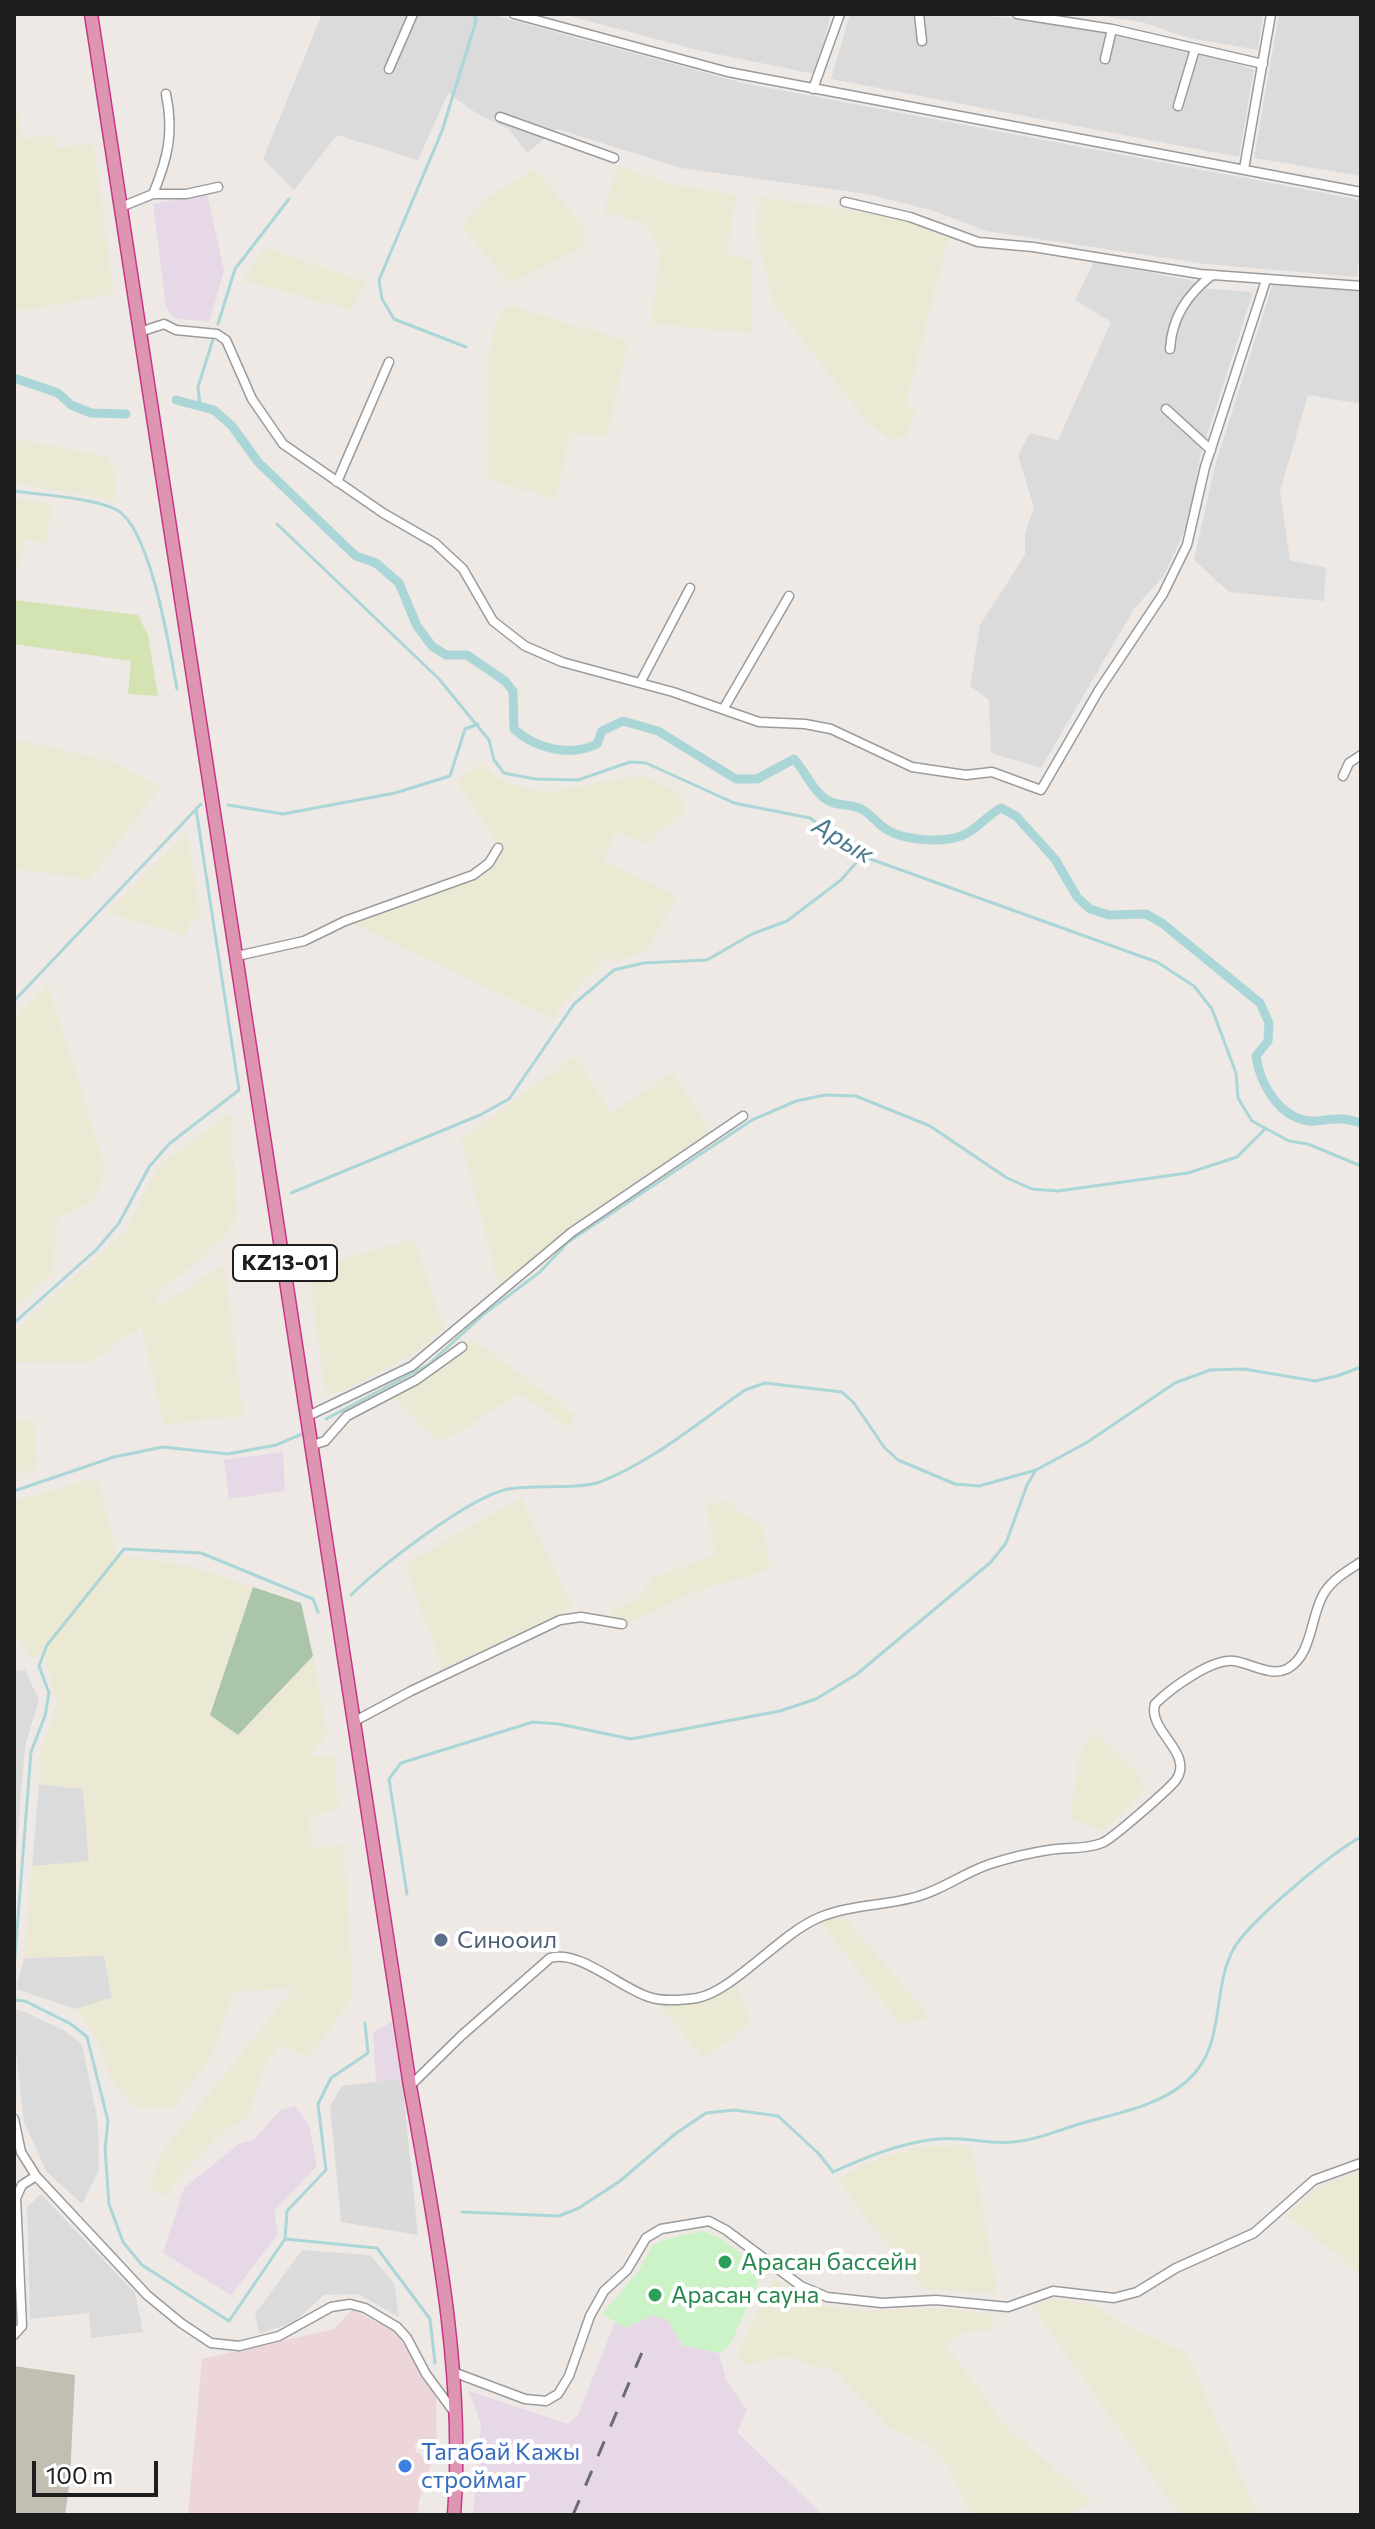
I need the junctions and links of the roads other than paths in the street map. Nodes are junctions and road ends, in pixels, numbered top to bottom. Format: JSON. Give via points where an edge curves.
{"nodes":[{"id":1,"x":91,"y":14,"type":"edge"},
{"id":2,"x":413,"y":14,"type":"edge"},
{"id":3,"x":514,"y":14,"type":"edge"},
{"id":4,"x":840,"y":14,"type":"edge"},
{"id":5,"x":919,"y":14,"type":"edge"},
{"id":6,"x":1017,"y":14,"type":"edge"},
{"id":7,"x":1271,"y":14,"type":"edge"},
{"id":8,"x":1112,"y":29,"type":"junction"},
{"id":9,"x":922,"y":41,"type":"dead end"},
{"id":10,"x":1195,"y":49,"type":"junction"},
{"id":11,"x":1105,"y":59,"type":"dead end"},
{"id":12,"x":1263,"y":64,"type":"junction"},
{"id":13,"x":389,"y":69,"type":"dead end"},
{"id":14,"x":813,"y":89,"type":"junction"},
{"id":15,"x":166,"y":94,"type":"dead end"},
{"id":16,"x":1178,"y":106,"type":"dead end"},
{"id":17,"x":500,"y":117,"type":"dead end"},
{"id":18,"x":614,"y":158,"type":"dead end"},
{"id":19,"x":1244,"y":169,"type":"junction"},
{"id":20,"x":218,"y":187,"type":"dead end"},
{"id":21,"x":1361,"y":192,"type":"edge"},
{"id":22,"x":153,"y":194,"type":"junction"},
{"id":23,"x":845,"y":202,"type":"dead end"},
{"id":24,"x":121,"y":207,"type":"junction"},
{"id":25,"x":1212,"y":275,"type":"junction"},
{"id":26,"x":1266,"y":280,"type":"junction"},
{"id":27,"x":1361,"y":286,"type":"edge"},
{"id":28,"x":140,"y":332,"type":"junction"},
{"id":29,"x":1170,"y":349,"type":"dead end"},
{"id":30,"x":389,"y":362,"type":"dead end"},
{"id":31,"x":1166,"y":409,"type":"dead end"},
{"id":32,"x":1211,"y":450,"type":"junction"},
{"id":33,"x":337,"y":482,"type":"junction"},
{"id":34,"x":690,"y":588,"type":"dead end"},
{"id":35,"x":789,"y":596,"type":"dead end"},
{"id":36,"x":640,"y":683,"type":"junction"},
{"id":37,"x":724,"y":708,"type":"junction"},
{"id":38,"x":1361,"y":755,"type":"edge"},
{"id":39,"x":1343,"y":776,"type":"dead end"},
{"id":40,"x":498,"y":848,"type":"dead end"},
{"id":41,"x":237,"y":956,"type":"junction"},
{"id":42,"x":743,"y":1116,"type":"dead end"},
{"id":43,"x":462,"y":1347,"type":"dead end"},
{"id":44,"x":308,"y":1416,"type":"junction"},
{"id":45,"x":313,"y":1445,"type":"junction"},
{"id":46,"x":1361,"y":1562,"type":"edge"},
{"id":47,"x":622,"y":1624,"type":"dead end"},
{"id":48,"x":355,"y":1721,"type":"junction"},
{"id":49,"x":410,"y":2086,"type":"junction"},
{"id":50,"x":14,"y":2119,"type":"edge"},
{"id":51,"x":1361,"y":2163,"type":"edge"},
{"id":52,"x":36,"y":2176,"type":"junction"},
{"id":53,"x":14,"y":2335,"type":"edge"},
{"id":54,"x":453,"y":2372,"type":"junction"},
{"id":55,"x":454,"y":2412,"type":"junction"},
{"id":56,"x":454,"y":2515,"type":"edge"}],
"edges":[{"from":1,"to":24,"type":"highway","number":"KZ13-01"},
{"from":2,"to":13,"type":"street"},
{"from":3,"to":14,"type":"street","via":[[708,67]]},
{"from":4,"to":14,"type":"street"},
{"from":5,"to":9,"type":"street"},
{"from":6,"to":8,"type":"street"},
{"from":7,"to":12,"type":"street"},
{"from":8,"to":10,"type":"street"},
{"from":8,"to":11,"type":"street"},
{"from":10,"to":12,"type":"street"},
{"from":10,"to":16,"type":"street"},
{"from":12,"to":19,"type":"street"},
{"from":14,"to":19,"type":"street"},
{"from":15,"to":22,"type":"street","via":[[169,145]]},
{"from":17,"to":18,"type":"street"},
{"from":19,"to":21,"type":"street"},
{"from":20,"to":22,"type":"street"},
{"from":22,"to":24,"type":"street"},
{"from":23,"to":25,"type":"street","via":[[910,217],[978,242]]},
{"from":24,"to":28,"type":"highway","number":"KZ13-01"},
{"from":25,"to":26,"type":"street"},
{"from":25,"to":29,"type":"street","via":[[1174,320]]},
{"from":26,"to":27,"type":"street"},
{"from":26,"to":32,"type":"street"},
{"from":28,"to":33,"type":"street","via":[[164,324],[221,336],[274,433]]},
{"from":28,"to":41,"type":"highway","number":"KZ13-01"},
{"from":30,"to":33,"type":"street"},
{"from":31,"to":32,"type":"street"},
{"from":32,"to":37,"type":"street","via":[[1187,545],[1173,576],[1041,790],[992,772],[966,775],[912,767],[831,729],[759,722]]},
{"from":33,"to":36,"type":"street","via":[[435,543],[463,569],[493,621],[525,646]]},
{"from":34,"to":36,"type":"street"},
{"from":35,"to":37,"type":"street"},
{"from":36,"to":37,"type":"street"},
{"from":38,"to":39,"type":"street"},
{"from":40,"to":41,"type":"street","via":[[473,875],[304,941]]},
{"from":41,"to":44,"type":"highway","number":"KZ13-01"},
{"from":42,"to":44,"type":"street","via":[[572,1232],[412,1366]]},
{"from":43,"to":45,"type":"street","via":[[416,1380],[347,1416],[328,1438]]},
{"from":44,"to":45,"type":"highway","number":"KZ13-01"},
{"from":45,"to":48,"type":"highway","number":"KZ13-01"},
{"from":46,"to":49,"type":"street","via":[[1325,1591],[1307,1644],[1290,1667],[1278,1671],[1223,1661],[1155,1704],[1154,1717],[1179,1758],[1179,1775],[1105,1842],[986,1865],[917,1897],[817,1918],[727,1984],[697,1998],[649,1997],[577,1960],[554,1956]]},
{"from":47,"to":48,"type":"street","via":[[581,1617],[560,1620]]},
{"from":48,"to":49,"type":"highway","number":"KZ13-01"},
{"from":49,"to":54,"type":"highway","number":"KZ13-01"},
{"from":50,"to":52,"type":"street","via":[[21,2152]]},
{"from":51,"to":54,"type":"street","via":[[1314,2180],[1254,2233],[1137,2292],[1114,2298],[1053,2291],[1008,2307],[827,2297],[801,2286],[709,2221],[661,2229],[646,2238],[627,2270],[604,2291],[558,2394],[546,2401],[525,2399]]},
{"from":52,"to":53,"type":"street","via":[[22,2185],[16,2198],[22,2326]]},
{"from":52,"to":55,"type":"street","via":[[147,2295],[211,2343],[239,2346],[279,2336],[331,2307],[365,2308],[407,2338]]},
{"from":54,"to":55,"type":"highway","number":"KZ13-01"},
{"from":55,"to":56,"type":"highway","number":"KZ13-01"}]}
